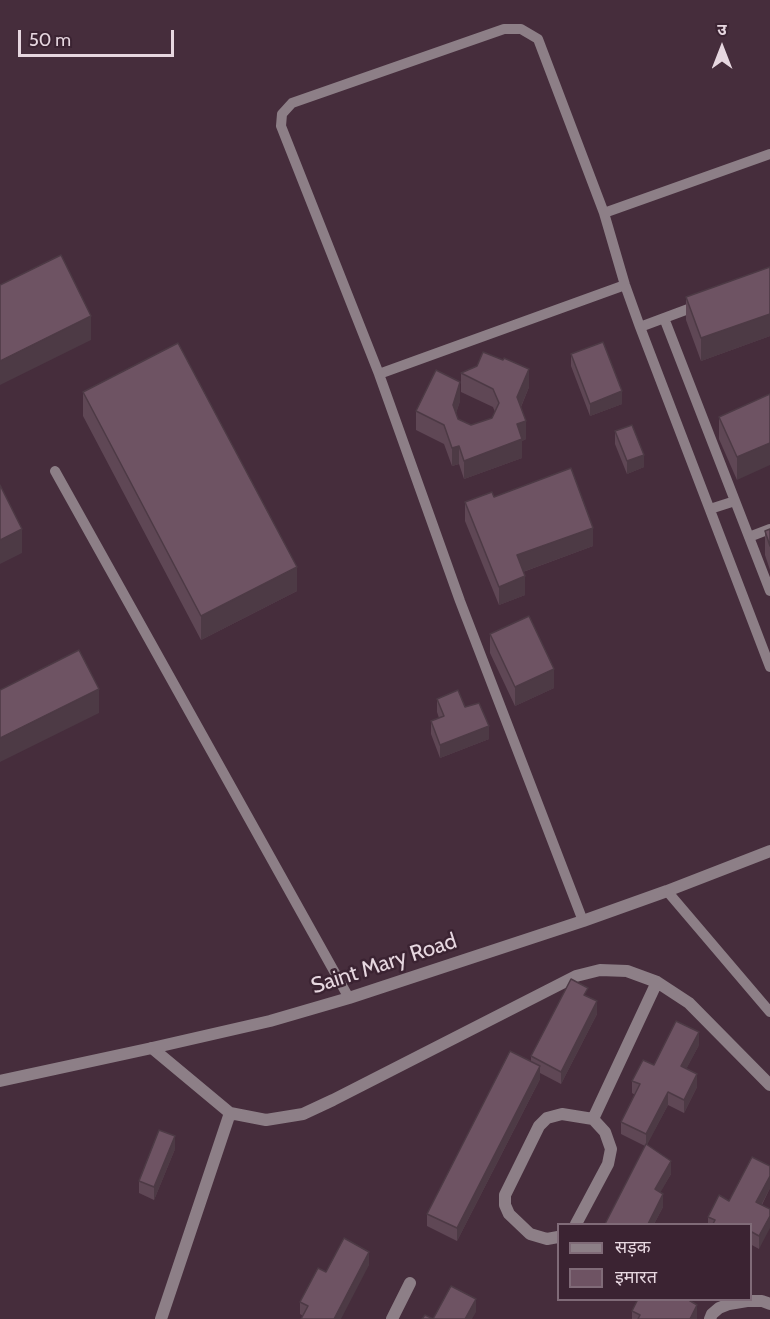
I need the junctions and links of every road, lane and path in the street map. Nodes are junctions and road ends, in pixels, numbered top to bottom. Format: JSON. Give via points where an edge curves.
{"nodes":[{"id":1,"x":770,"y":154,"type":"edge"},
{"id":2,"x":604,"y":213,"type":"junction"},
{"id":3,"x":625,"y":285,"type":"junction"},
{"id":4,"x":706,"y":303,"type":"edge"},
{"id":5,"x":664,"y":318,"type":"junction"},
{"id":6,"x":640,"y":327,"type":"junction"},
{"id":7,"x":379,"y":374,"type":"junction"},
{"id":8,"x":55,"y":471,"type":"dead end"},
{"id":9,"x":735,"y":501,"type":"junction"},
{"id":10,"x":710,"y":509,"type":"junction"},
{"id":11,"x":770,"y":529,"type":"edge"},
{"id":12,"x":749,"y":537,"type":"junction"},
{"id":13,"x":770,"y":591,"type":"edge"},
{"id":14,"x":770,"y":667,"type":"edge"},
{"id":15,"x":770,"y":850,"type":"edge"},
{"id":16,"x":667,"y":891,"type":"junction"},
{"id":17,"x":584,"y":921,"type":"junction"},
{"id":18,"x":657,"y":982,"type":"junction"},
{"id":19,"x":349,"y":998,"type":"junction"},
{"id":20,"x":770,"y":1012,"type":"edge"},
{"id":21,"x":152,"y":1048,"type":"junction"},
{"id":22,"x":0,"y":1081,"type":"edge"},
{"id":23,"x":770,"y":1084,"type":"edge"},
{"id":24,"x":230,"y":1113,"type":"junction"},
{"id":25,"x":593,"y":1119,"type":"junction"},
{"id":26,"x":577,"y":1223,"type":"edge"},
{"id":27,"x":557,"y":1237,"type":"edge"},
{"id":28,"x":410,"y":1283,"type":"dead end"},
{"id":29,"x":747,"y":1301,"type":"edge"},
{"id":30,"x":752,"y":1301,"type":"edge"},
{"id":31,"x":769,"y":1302,"type":"edge"},
{"id":32,"x":161,"y":1319,"type":"edge"},
{"id":33,"x":392,"y":1319,"type":"edge"},
{"id":34,"x":710,"y":1319,"type":"edge"}],
"edges":[{"from":1,"to":2,"type":"lane"},
{"from":2,"to":3,"type":"lane"},
{"from":2,"to":7,"type":"lane","via":[[538,39],[521,29],[504,29],[292,103],[282,114],[281,126]]},
{"from":3,"to":6,"type":"lane"},
{"from":3,"to":7,"type":"lane"},
{"from":4,"to":5,"type":"lane"},
{"from":5,"to":6,"type":"lane"},
{"from":5,"to":9,"type":"lane"},
{"from":6,"to":10,"type":"lane"},
{"from":7,"to":17,"type":"lane","via":[[460,601]]},
{"from":8,"to":19,"type":"lane"},
{"from":9,"to":10,"type":"lane"},
{"from":9,"to":12,"type":"lane"},
{"from":10,"to":14,"type":"lane"},
{"from":11,"to":12,"type":"lane"},
{"from":12,"to":13,"type":"lane"},
{"from":15,"to":16,"type":"street","name":"Saint Mary Road"},
{"from":16,"to":17,"type":"street","name":"Saint Mary Road"},
{"from":16,"to":20,"type":"lane"},
{"from":17,"to":19,"type":"street","name":"Saint Mary Road"},
{"from":18,"to":23,"type":"street","via":[[689,1003]]},
{"from":18,"to":24,"type":"street","via":[[627,971],[600,970],[576,976],[303,1114],[266,1120]]},
{"from":18,"to":25,"type":"street"},
{"from":19,"to":21,"type":"street","name":"Saint Mary Road"},
{"from":21,"to":22,"type":"street","name":"Saint Mary Road"},
{"from":21,"to":24,"type":"street"},
{"from":24,"to":32,"type":"street"},
{"from":25,"to":26,"type":"street","via":[[605,1132],[611,1149],[608,1164]]},
{"from":25,"to":27,"type":"street","via":[[562,1114],[547,1118],[539,1126],[505,1195],[509,1215],[530,1234]]},
{"from":28,"to":33,"type":"street"},
{"from":29,"to":34,"type":"street","via":[[719,1308]]},
{"from":30,"to":31,"type":"street"}]}
